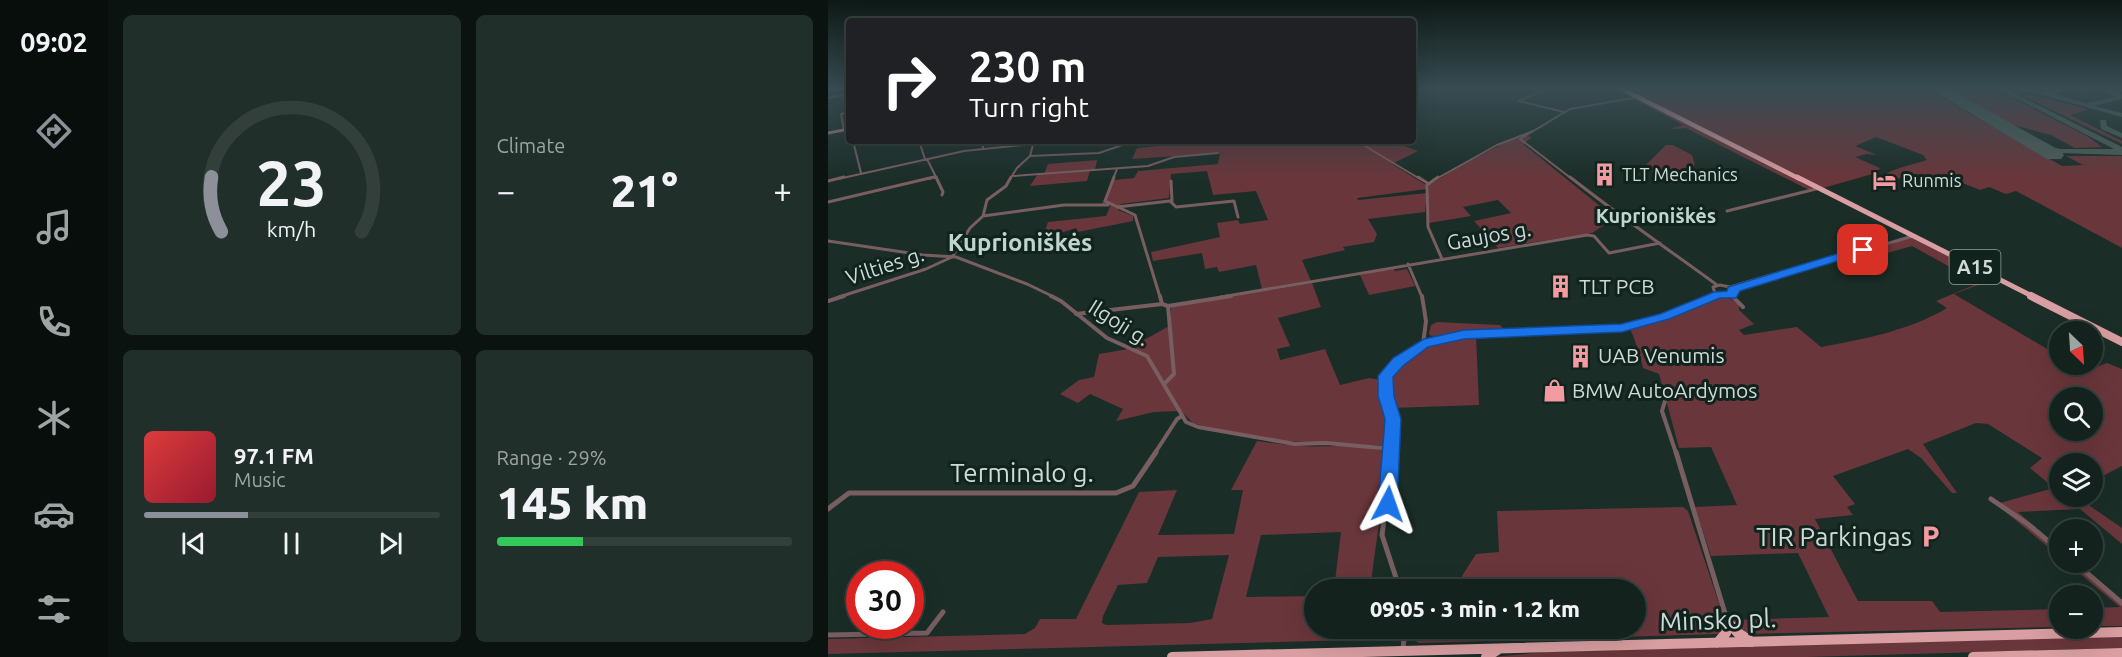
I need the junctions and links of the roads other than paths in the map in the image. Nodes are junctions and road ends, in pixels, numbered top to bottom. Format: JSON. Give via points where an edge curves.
{"nodes":[{"id":1,"x":1553,"y":119,"type":"edge"},
{"id":2,"x":1683,"y":119,"type":"edge"},
{"id":3,"x":846,"y":129,"type":"edge"},
{"id":4,"x":1533,"y":131,"type":"junction"},
{"id":5,"x":828,"y":133,"type":"edge"},
{"id":6,"x":854,"y":144,"type":"edge"},
{"id":7,"x":920,"y":144,"type":"edge"},
{"id":8,"x":983,"y":144,"type":"edge"},
{"id":9,"x":1017,"y":144,"type":"edge"},
{"id":10,"x":1033,"y":144,"type":"edge"},
{"id":11,"x":1125,"y":144,"type":"edge"},
{"id":12,"x":1362,"y":144,"type":"edge"},
{"id":13,"x":984,"y":148,"type":"junction"},
{"id":14,"x":1218,"y":153,"type":"dead end"},
{"id":15,"x":1030,"y":156,"type":"junction"},
{"id":16,"x":926,"y":159,"type":"junction"},
{"id":17,"x":1117,"y":169,"type":"junction"},
{"id":18,"x":861,"y":173,"type":"junction"},
{"id":19,"x":1014,"y":176,"type":"junction"},
{"id":20,"x":936,"y":177,"type":"junction"},
{"id":21,"x":828,"y":181,"type":"edge"},
{"id":22,"x":1171,"y":181,"type":"dead end"},
{"id":23,"x":1429,"y":184,"type":"junction"},
{"id":24,"x":1820,"y":188,"type":"junction"},
{"id":25,"x":942,"y":195,"type":"dead end"},
{"id":26,"x":1105,"y":201,"type":"junction"},
{"id":27,"x":1172,"y":201,"type":"junction"},
{"id":28,"x":828,"y":202,"type":"edge"},
{"id":29,"x":1094,"y":204,"type":"junction"},
{"id":30,"x":1109,"y":205,"type":"junction"},
{"id":31,"x":1116,"y":207,"type":"junction"},
{"id":32,"x":1727,"y":210,"type":"dead end"},
{"id":33,"x":983,"y":216,"type":"junction"},
{"id":34,"x":1238,"y":217,"type":"dead end"},
{"id":35,"x":1912,"y":235,"type":"junction"},
{"id":36,"x":828,"y":241,"type":"edge"},
{"id":37,"x":1660,"y":243,"type":"junction"},
{"id":38,"x":952,"y":257,"type":"junction"},
{"id":39,"x":1442,"y":259,"type":"junction"},
{"id":40,"x":1408,"y":264,"type":"junction"},
{"id":41,"x":1717,"y":285,"type":"junction"},
{"id":42,"x":1732,"y":288,"type":"junction"},
{"id":43,"x":1718,"y":294,"type":"junction"},
{"id":44,"x":1731,"y":295,"type":"junction"},
{"id":45,"x":828,"y":301,"type":"edge"},
{"id":46,"x":1162,"y":304,"type":"junction"},
{"id":47,"x":1168,"y":306,"type":"junction"},
{"id":48,"x":1743,"y":307,"type":"dead end"},
{"id":49,"x":1076,"y":314,"type":"junction"},
{"id":50,"x":2122,"y":342,"type":"edge"},
{"id":51,"x":1424,"y":344,"type":"junction"},
{"id":52,"x":1165,"y":383,"type":"junction"},
{"id":53,"x":1665,"y":401,"type":"dead end"},
{"id":54,"x":1182,"y":416,"type":"junction"},
{"id":55,"x":1393,"y":449,"type":"junction"},
{"id":56,"x":1991,"y":499,"type":"dead end"},
{"id":57,"x":828,"y":509,"type":"edge"},
{"id":58,"x":2049,"y":541,"type":"edge"},
{"id":59,"x":2087,"y":573,"type":"edge"},
{"id":60,"x":1396,"y":579,"type":"edge"},
{"id":61,"x":2122,"y":603,"type":"edge"},
{"id":62,"x":943,"y":612,"type":"dead end"},
{"id":63,"x":1727,"y":621,"type":"junction"},
{"id":64,"x":2122,"y":632,"type":"edge"},
{"id":65,"x":828,"y":635,"type":"edge"},
{"id":66,"x":1405,"y":639,"type":"edge"},
{"id":67,"x":1752,"y":642,"type":"junction"},
{"id":68,"x":1717,"y":643,"type":"junction"},
{"id":69,"x":1501,"y":648,"type":"junction"},
{"id":70,"x":1403,"y":651,"type":"junction"},
{"id":71,"x":2122,"y":653,"type":"edge"},
{"id":72,"x":1172,"y":657,"type":"edge"},
{"id":73,"x":1486,"y":657,"type":"edge"},
{"id":74,"x":1973,"y":657,"type":"edge"}],
"edges":[{"from":1,"to":4,"type":"street"},
{"from":2,"to":24,"type":"highway","number":"A15"},
{"from":3,"to":5,"type":"main road"},
{"from":4,"to":23,"type":"street","via":[[1522,132],[1477,158],[1460,163]]},
{"from":4,"to":37,"type":"street","via":[[1520,139]]},
{"from":6,"to":18,"type":"street"},
{"from":7,"to":16,"type":"street"},
{"from":8,"to":13,"type":"street"},
{"from":9,"to":13,"type":"street"},
{"from":10,"to":15,"type":"street"},
{"from":11,"to":15,"type":"street","via":[[1099,153]]},
{"from":12,"to":23,"type":"street"},
{"from":13,"to":16,"type":"street"},
{"from":14,"to":17,"type":"street"},
{"from":15,"to":19,"type":"street"},
{"from":16,"to":18,"type":"street"},
{"from":16,"to":20,"type":"street"},
{"from":17,"to":19,"type":"street"},
{"from":17,"to":26,"type":"street"},
{"from":18,"to":21,"type":"street"},
{"from":19,"to":33,"type":"street","via":[[987,200]]},
{"from":20,"to":25,"type":"street"},
{"from":20,"to":28,"type":"street"},
{"from":22,"to":27,"type":"street"},
{"from":23,"to":39,"type":"street","via":[[1426,217]]},
{"from":24,"to":32,"type":"street"},
{"from":24,"to":35,"type":"highway","number":"A15"},
{"from":26,"to":29,"type":"street"},
{"from":26,"to":30,"type":"street"},
{"from":27,"to":31,"type":"street"},
{"from":27,"to":34,"type":"street","via":[[1176,207],[1234,201]]},
{"from":29,"to":30,"type":"street"},
{"from":29,"to":33,"type":"street"},
{"from":30,"to":31,"type":"street"},
{"from":31,"to":46,"type":"street","via":[[1136,217]]},
{"from":33,"to":38,"type":"street","via":[[970,228]]},
{"from":35,"to":42,"type":"street"},
{"from":35,"to":50,"type":"highway","number":"A15"},
{"from":36,"to":38,"type":"street","name":"Ilgoji g."},
{"from":37,"to":39,"type":"street","name":"Gaujos g.","via":[[1609,253],[1594,236],[1587,235]]},
{"from":37,"to":41,"type":"street"},
{"from":38,"to":45,"type":"street","name":"Vilties g."},
{"from":38,"to":49,"type":"street","name":"Ilgoji g.","via":[[1027,284],[1061,301]]},
{"from":39,"to":40,"type":"street","name":"Gaujos g."},
{"from":40,"to":47,"type":"street","name":"Gaujos g."},
{"from":40,"to":51,"type":"street","via":[[1426,307]]},
{"from":41,"to":42,"type":"street"},
{"from":41,"to":43,"type":"street","via":[[1713,289]]},
{"from":42,"to":44,"type":"street"},
{"from":43,"to":44,"type":"street"},
{"from":43,"to":51,"type":"street","via":[[1658,319],[1622,328],[1464,334]]},
{"from":44,"to":48,"type":"street"},
{"from":46,"to":47,"type":"street"},
{"from":46,"to":49,"type":"street"},
{"from":47,"to":52,"type":"street","via":[[1174,374]]},
{"from":49,"to":52,"type":"street","name":"Ilgoji g.","via":[[1107,338],[1146,356]]},
{"from":51,"to":55,"type":"street","via":[[1386,376]]},
{"from":52,"to":54,"type":"street","name":"Ilgoji g."},
{"from":53,"to":63,"type":"street","via":[[1662,411]]},
{"from":54,"to":55,"type":"street","via":[[1204,430],[1295,444]]},
{"from":54,"to":57,"type":"street","name":"Terminalo g.","via":[[1133,486],[1125,491],[849,493]]},
{"from":55,"to":60,"type":"street","via":[[1382,535]]},
{"from":56,"to":58,"type":"street"},
{"from":59,"to":61,"type":"street"},
{"from":62,"to":65,"type":"street","via":[[927,633]]},
{"from":63,"to":67,"type":"highway"},
{"from":63,"to":68,"type":"highway","via":[[1726,633]]},
{"from":64,"to":67,"type":"highway","name":"Minsko pl."},
{"from":66,"to":70,"type":"street"},
{"from":67,"to":68,"type":"highway","name":"Minsko pl."},
{"from":68,"to":69,"type":"highway","name":"Minsko pl."},
{"from":69,"to":70,"type":"highway","name":"Minsko pl."},
{"from":69,"to":73,"type":"highway"},
{"from":70,"to":72,"type":"highway","name":"Minsko pl."},
{"from":71,"to":74,"type":"highway"}]}
